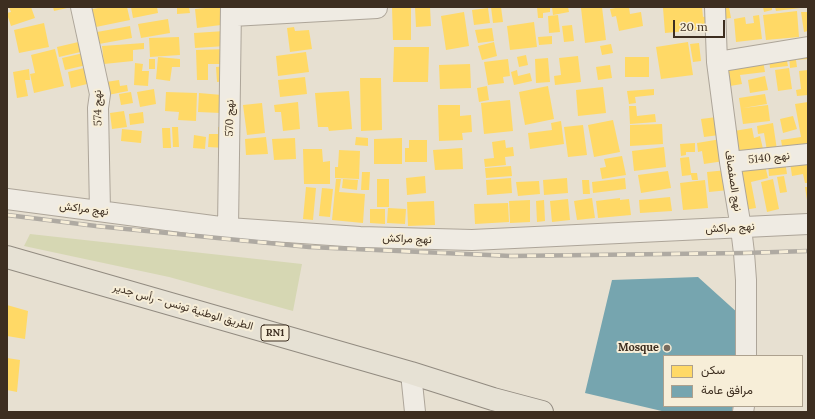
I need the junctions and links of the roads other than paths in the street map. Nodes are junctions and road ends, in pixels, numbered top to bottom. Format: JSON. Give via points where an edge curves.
{"nodes":[{"id":1,"x":81,"y":7,"type":"edge"},
{"id":2,"x":714,"y":7,"type":"edge"},
{"id":3,"x":377,"y":8,"type":"edge"},
{"id":4,"x":232,"y":11,"type":"edge"},
{"id":5,"x":808,"y":47,"type":"edge"},
{"id":6,"x":717,"y":62,"type":"junction"},
{"id":7,"x":808,"y":154,"type":"edge"},
{"id":8,"x":730,"y":162,"type":"junction"},
{"id":9,"x":7,"y":199,"type":"edge"},
{"id":10,"x":100,"y":211,"type":"junction"},
{"id":11,"x":808,"y":224,"type":"edge"},
{"id":12,"x":228,"y":228,"type":"junction"},
{"id":13,"x":741,"y":228,"type":"junction"},
{"id":14,"x":7,"y":257,"type":"edge"},
{"id":15,"x":746,"y":355,"type":"edge"},
{"id":16,"x":411,"y":372,"type":"junction"},
{"id":17,"x":415,"y":412,"type":"edge"},
{"id":18,"x":542,"y":412,"type":"edge"}],
"edges":[{"from":1,"to":10,"type":"street","name":"نهج 574","via":[[100,94]]},
{"from":2,"to":6,"type":"street","name":"نهج الصفصاف"},
{"from":3,"to":4,"type":"street"},
{"from":4,"to":12,"type":"street","name":"نهج 570"},
{"from":5,"to":6,"type":"street"},
{"from":6,"to":8,"type":"street","name":"نهج الصفصاف"},
{"from":7,"to":8,"type":"street","name":"نهج 5140"},
{"from":8,"to":13,"type":"street","name":"نهج الصفصاف"},
{"from":9,"to":10,"type":"street","name":"نهج مراكش"},
{"from":10,"to":12,"type":"street","name":"نهج مراكش"},
{"from":11,"to":13,"type":"street","name":"نهج مراكش"},
{"from":12,"to":13,"type":"street","name":"نهج مراكش","via":[[360,237],[472,240]]},
{"from":13,"to":15,"type":"street","name":"نهج الصفصاف","via":[[746,280]]},
{"from":14,"to":16,"type":"main road","name":"الطريق الوطنية تونس - رأس جدير","number":"RN1"},
{"from":16,"to":17,"type":"street"},
{"from":16,"to":18,"type":"main road","name":"الطريق الوطنية تونس - رأس جدير","number":"RN1"}]}
